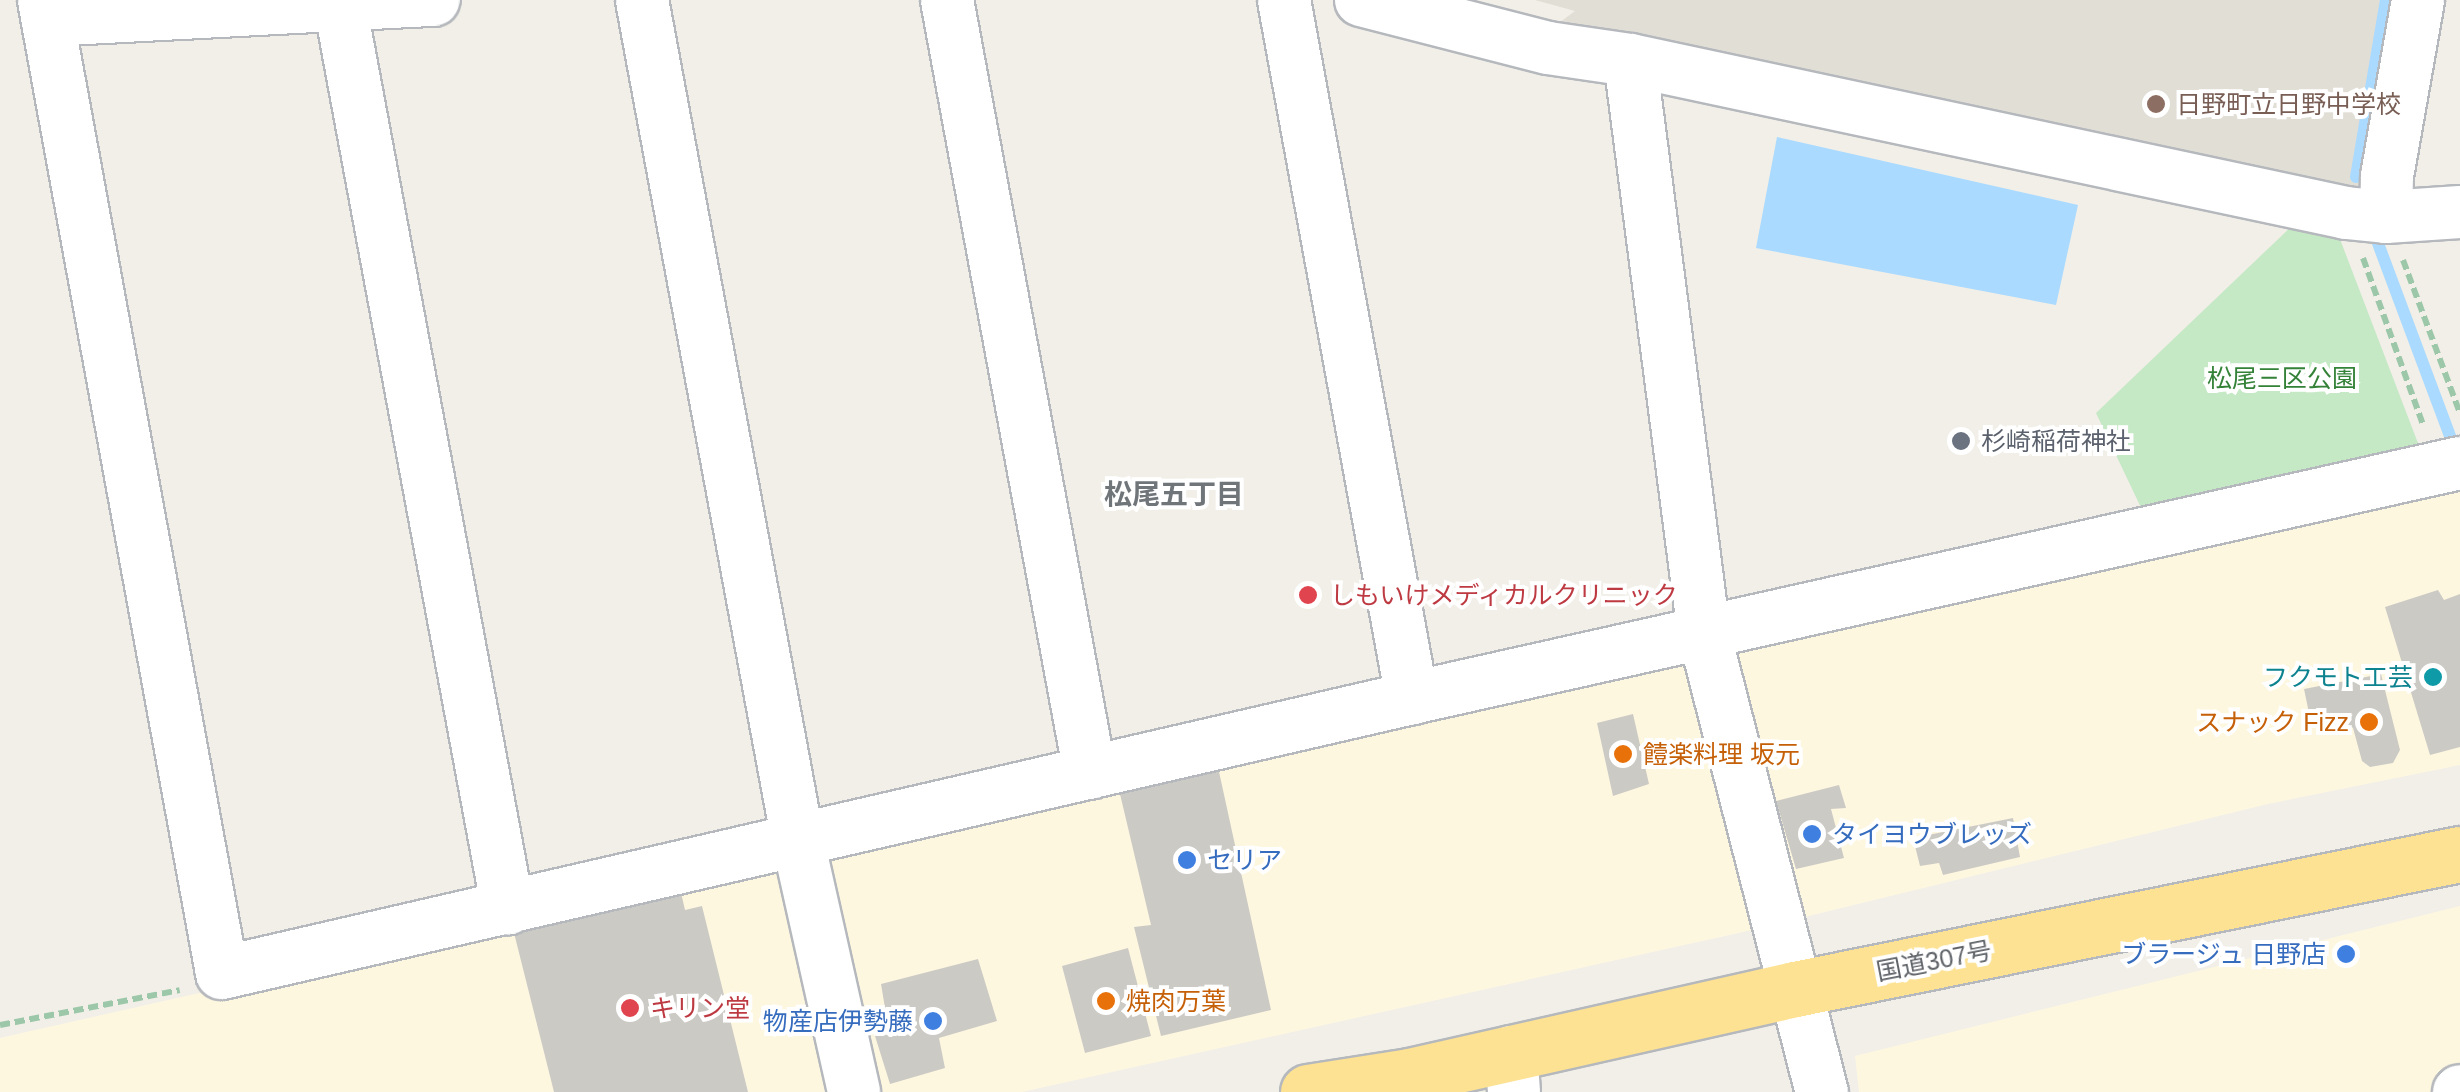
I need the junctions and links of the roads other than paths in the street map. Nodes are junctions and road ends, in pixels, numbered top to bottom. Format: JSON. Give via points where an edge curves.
{"nodes":[{"id":1,"x":434,"y":0,"type":"edge"},
{"id":2,"x":642,"y":0,"type":"edge"},
{"id":3,"x":947,"y":0,"type":"edge"},
{"id":4,"x":1284,"y":0,"type":"edge"},
{"id":5,"x":1361,"y":0,"type":"edge"},
{"id":6,"x":2418,"y":0,"type":"edge"},
{"id":7,"x":340,"y":5,"type":"junction"},
{"id":8,"x":46,"y":10,"type":"edge"},
{"id":9,"x":1630,"y":60,"type":"junction"},
{"id":10,"x":2460,"y":212,"type":"edge"},
{"id":11,"x":2366,"y":215,"type":"junction"},
{"id":12,"x":2449,"y":466,"type":"edge"},
{"id":13,"x":1704,"y":633,"type":"junction"},
{"id":14,"x":1412,"y":698,"type":"junction"},
{"id":15,"x":1090,"y":774,"type":"junction"},
{"id":16,"x":798,"y":841,"type":"junction"},
{"id":17,"x":2460,"y":854,"type":"edge"},
{"id":18,"x":508,"y":909,"type":"junction"},
{"id":19,"x":1795,"y":989,"type":"junction"},
{"id":20,"x":1512,"y":1072,"type":"edge"},
{"id":21,"x":1386,"y":1084,"type":"edge"},
{"id":22,"x":854,"y":1092,"type":"edge"},
{"id":23,"x":1308,"y":1092,"type":"edge"},
{"id":24,"x":1822,"y":1092,"type":"edge"}],
"edges":[{"from":1,"to":7,"type":"street"},
{"from":2,"to":16,"type":"street"},
{"from":3,"to":15,"type":"street"},
{"from":4,"to":14,"type":"street"},
{"from":5,"to":9,"type":"street","via":[[1548,48]]},
{"from":6,"to":11,"type":"street","via":[[2387,176]]},
{"from":7,"to":8,"type":"street"},
{"from":7,"to":18,"type":"street"},
{"from":8,"to":18,"type":"street","via":[[222,974]]},
{"from":9,"to":11,"type":"street"},
{"from":9,"to":13,"type":"street"},
{"from":10,"to":11,"type":"street"},
{"from":12,"to":13,"type":"street"},
{"from":13,"to":14,"type":"street"},
{"from":13,"to":19,"type":"street"},
{"from":14,"to":15,"type":"street"},
{"from":15,"to":16,"type":"street"},
{"from":16,"to":18,"type":"street"},
{"from":16,"to":22,"type":"street"},
{"from":17,"to":19,"type":"highway","name":"国道307号"},
{"from":19,"to":20,"type":"highway","name":"国道307号"},
{"from":19,"to":24,"type":"street"},
{"from":20,"to":21,"type":"highway","name":"国道307号"},
{"from":21,"to":23,"type":"highway","name":"国道307号"}]}
